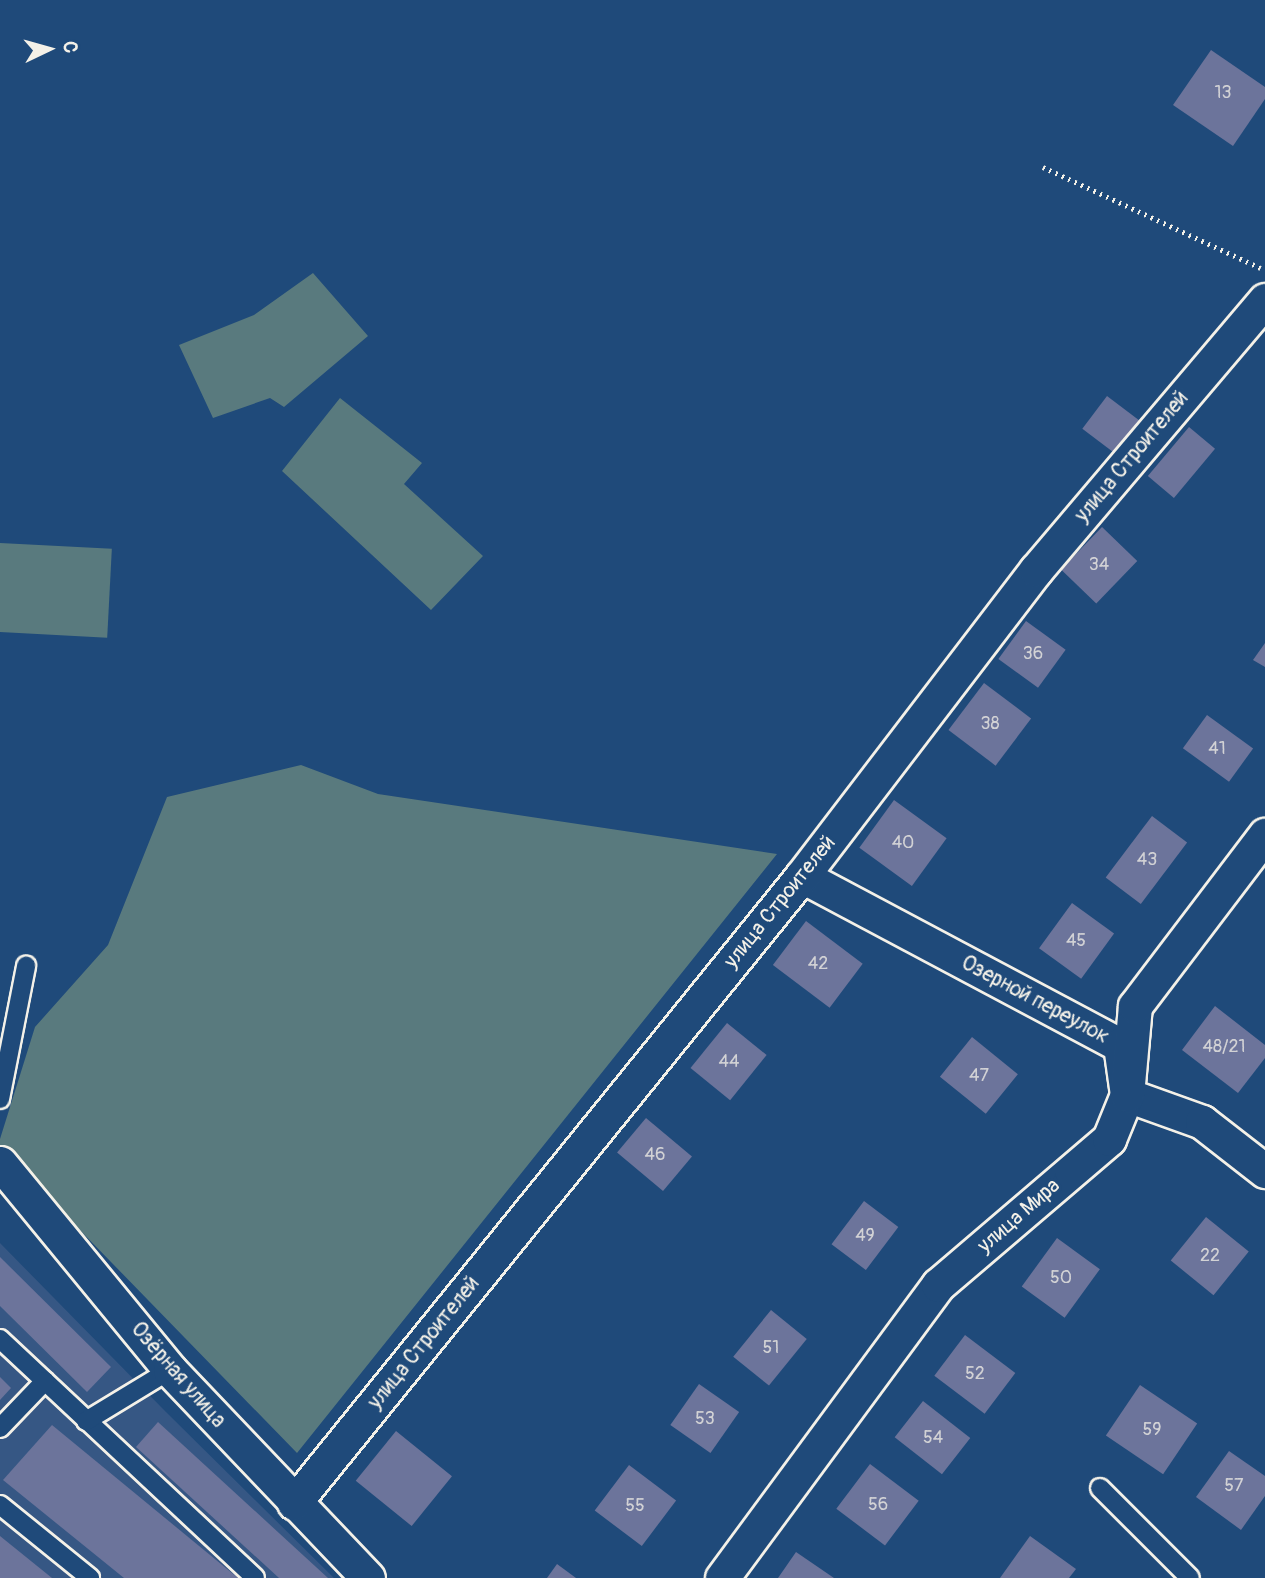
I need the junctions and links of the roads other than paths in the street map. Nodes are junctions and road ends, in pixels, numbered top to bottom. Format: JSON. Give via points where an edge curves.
{"nodes":[{"id":1,"x":1265,"y":300,"type":"edge"},
{"id":2,"x":1265,"y":835,"type":"edge"},
{"id":3,"x":802,"y":876,"type":"junction"},
{"id":4,"x":26,"y":966,"type":"dead end"},
{"id":5,"x":1127,"y":1095,"type":"junction"},
{"id":6,"x":0,"y":1099,"type":"edge"},
{"id":7,"x":0,"y":1163,"type":"edge"},
{"id":8,"x":1265,"y":1171,"type":"edge"},
{"id":9,"x":0,"y":1339,"type":"edge"},
{"id":10,"x":170,"y":1370,"type":"junction"},
{"id":11,"x":45,"y":1381,"type":"junction"},
{"id":12,"x":86,"y":1421,"type":"junction"},
{"id":13,"x":0,"y":1428,"type":"edge"},
{"id":14,"x":1100,"y":1488,"type":"dead end"},
{"id":15,"x":294,"y":1503,"type":"junction"},
{"id":16,"x":0,"y":1506,"type":"edge"},
{"id":17,"x":90,"y":1578,"type":"edge"},
{"id":18,"x":255,"y":1578,"type":"edge"},
{"id":19,"x":368,"y":1578,"type":"edge"},
{"id":20,"x":722,"y":1578,"type":"edge"},
{"id":21,"x":1190,"y":1578,"type":"edge"}],
"edges":[{"from":1,"to":3,"type":"street","name":"улица Строителей","via":[[1036,570]]},
{"from":2,"to":5,"type":"street","name":"улица Мира","via":[[1135,1006]]},
{"from":3,"to":5,"type":"street","name":"Озерной переулок","via":[[1120,1045]]},
{"from":3,"to":15,"type":"street","name":"улица Строителей"},
{"from":4,"to":6,"type":"lane"},
{"from":5,"to":8,"type":"street","via":[[1202,1122]]},
{"from":5,"to":20,"type":"street","name":"улица Мира","via":[[1108,1139],[938,1285]]},
{"from":7,"to":10,"type":"street","name":"Озёрная улица"},
{"from":9,"to":11,"type":"lane"},
{"from":10,"to":12,"type":"lane"},
{"from":10,"to":15,"type":"street","name":"Озёрная улица"},
{"from":11,"to":12,"type":"lane"},
{"from":11,"to":13,"type":"lane"},
{"from":12,"to":18,"type":"lane"},
{"from":14,"to":21,"type":"lane"},
{"from":15,"to":19,"type":"street","name":"Озёрная улица"},
{"from":16,"to":17,"type":"lane"}]}
